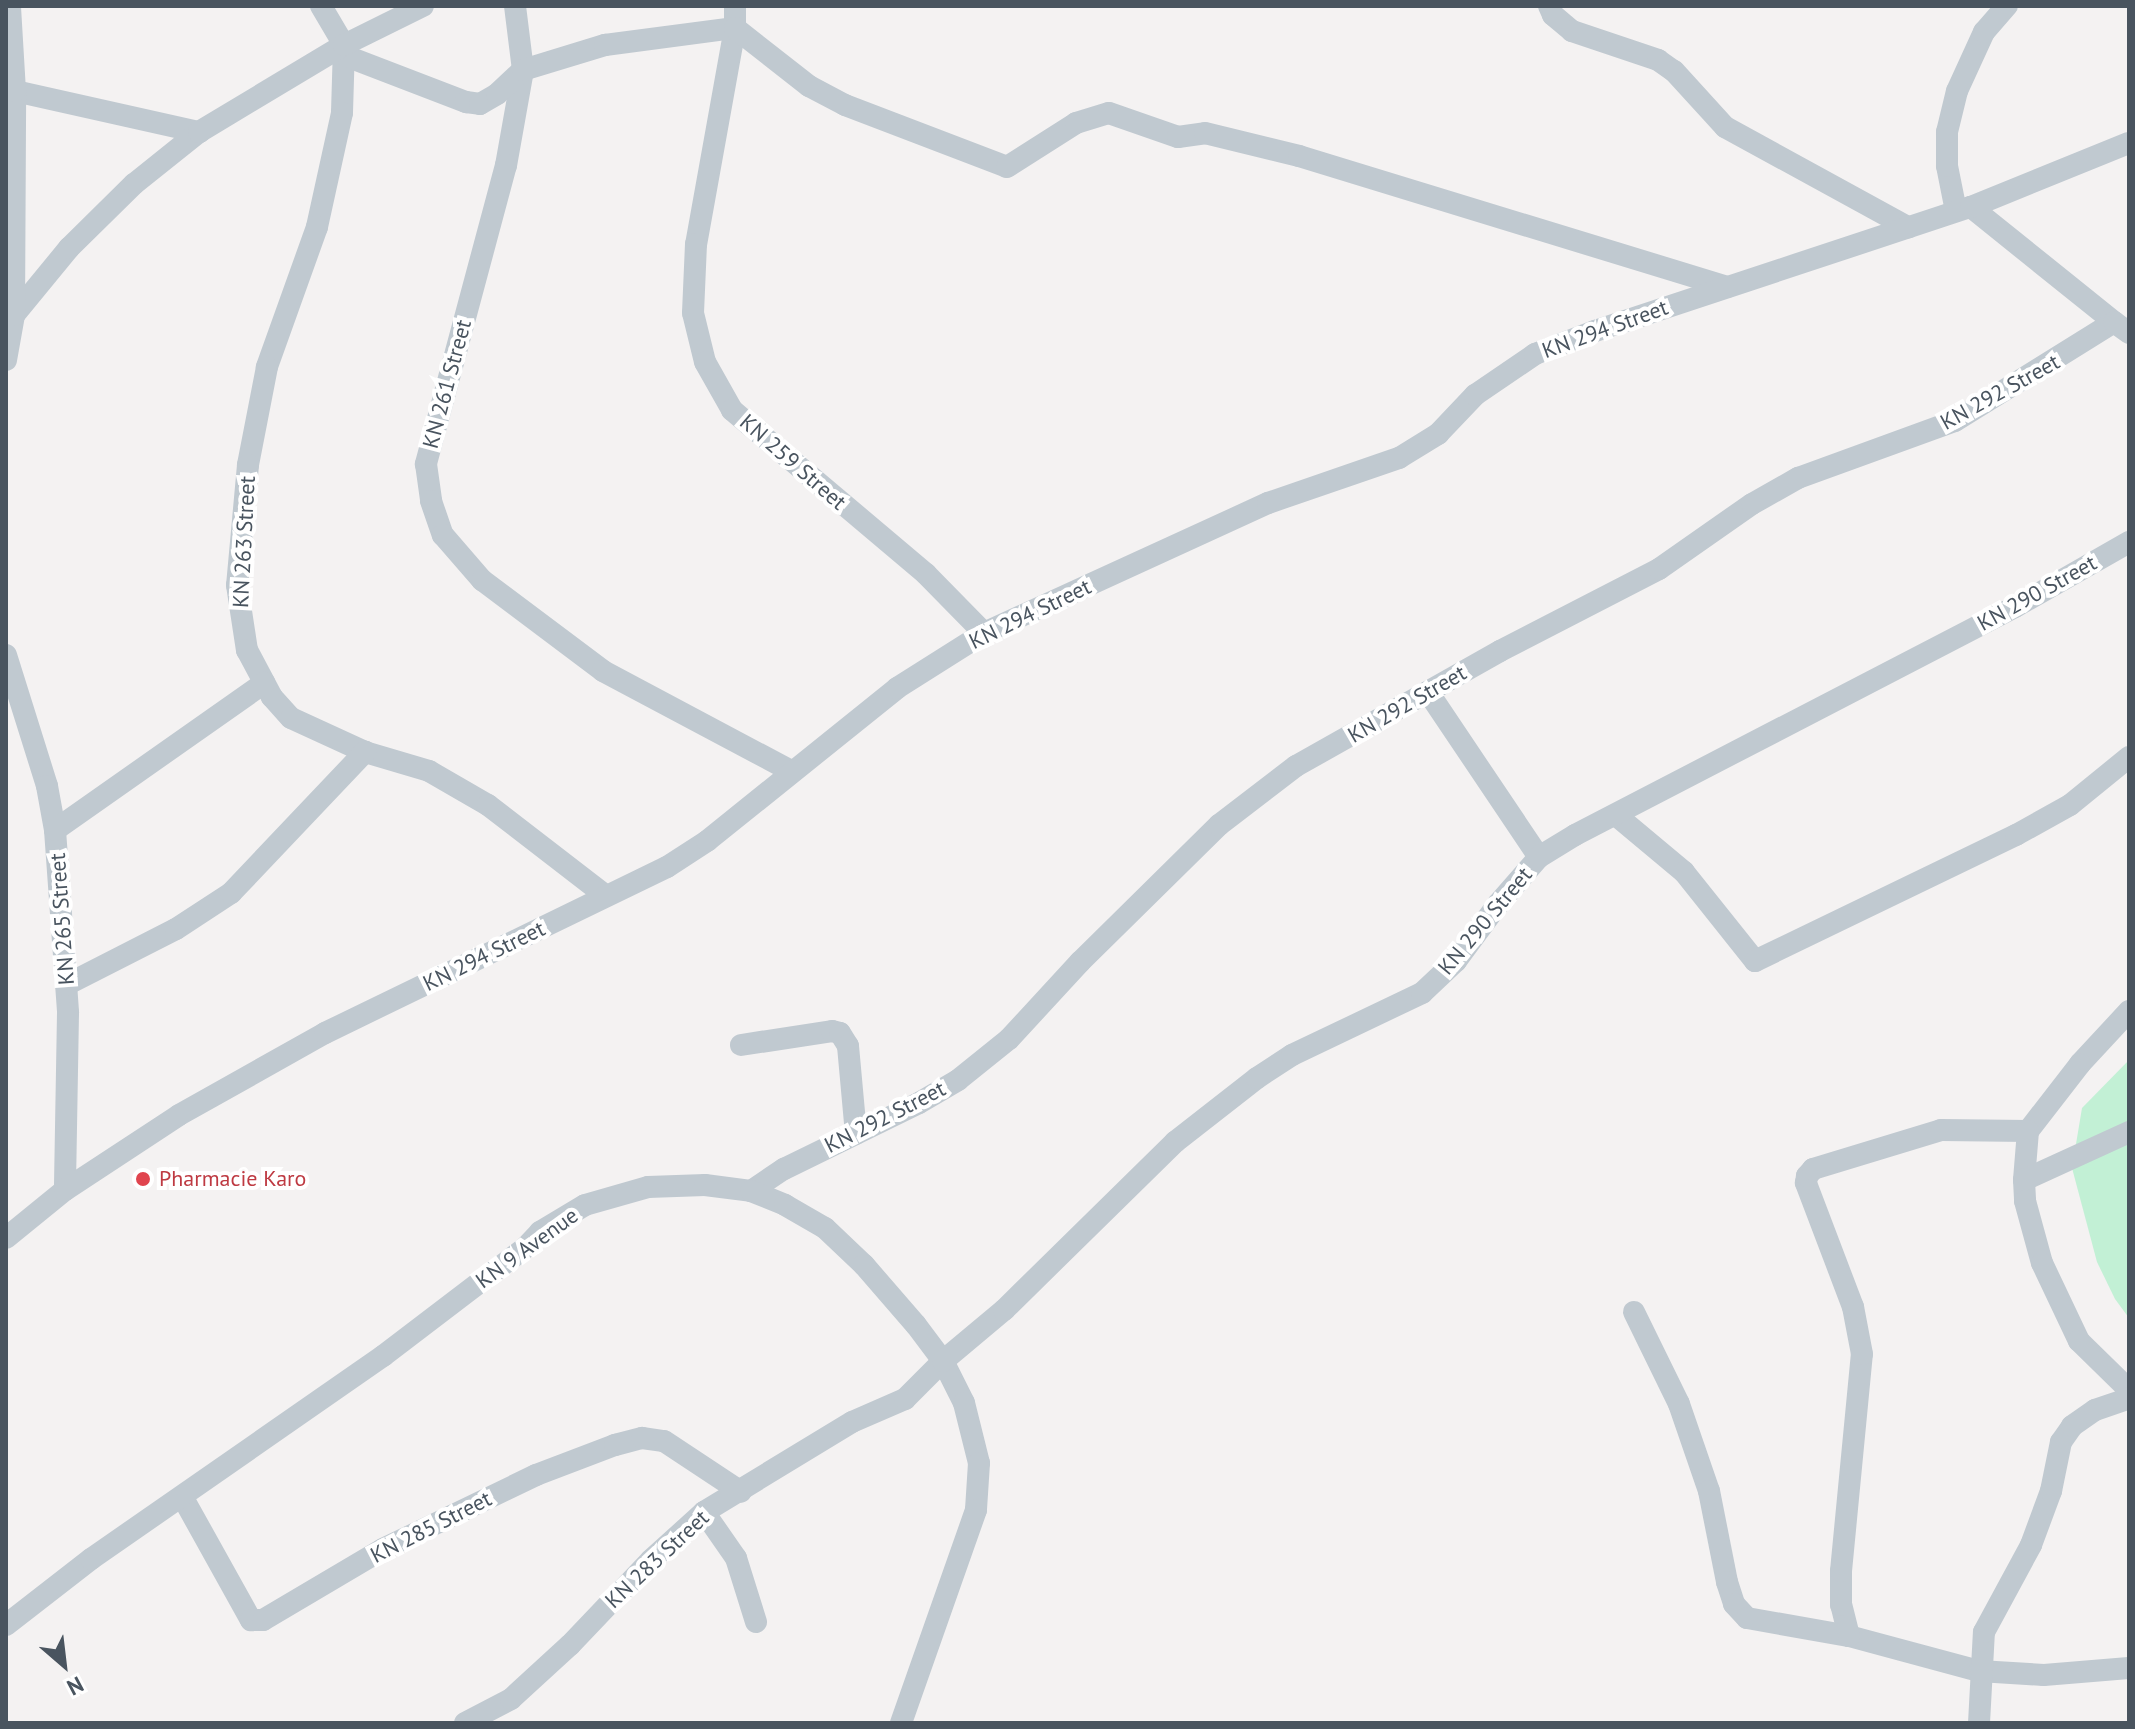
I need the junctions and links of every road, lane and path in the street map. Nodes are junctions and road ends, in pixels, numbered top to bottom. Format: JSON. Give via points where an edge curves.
{"nodes":[{"id":1,"x":10,"y":6,"type":"edge"},
{"id":2,"x":321,"y":6,"type":"edge"},
{"id":3,"x":423,"y":6,"type":"edge"},
{"id":4,"x":515,"y":6,"type":"edge"},
{"id":5,"x":1549,"y":6,"type":"edge"},
{"id":6,"x":2007,"y":6,"type":"edge"},
{"id":7,"x":735,"y":17,"type":"edge"},
{"id":8,"x":345,"y":50,"type":"junction"},
{"id":9,"x":523,"y":70,"type":"junction"},
{"id":10,"x":12,"y":103,"type":"edge"},
{"id":11,"x":199,"y":132,"type":"junction"},
{"id":12,"x":2129,"y":143,"type":"edge"},
{"id":13,"x":1963,"y":209,"type":"junction"},
{"id":14,"x":1908,"y":227,"type":"junction"},
{"id":15,"x":1727,"y":287,"type":"junction"},
{"id":16,"x":10,"y":324,"type":"edge"},
{"id":17,"x":2122,"y":327,"type":"edge"},
{"id":18,"x":6,"y":360,"type":"edge"},
{"id":19,"x":2129,"y":542,"type":"edge"},
{"id":20,"x":984,"y":633,"type":"junction"},
{"id":21,"x":6,"y":655,"type":"edge"},
{"id":22,"x":264,"y":683,"type":"junction"},
{"id":23,"x":1428,"y":692,"type":"junction"},
{"id":24,"x":365,"y":752,"type":"junction"},
{"id":25,"x":2129,"y":757,"type":"edge"},
{"id":26,"x":791,"y":771,"type":"junction"},
{"id":27,"x":1617,"y":816,"type":"junction"},
{"id":28,"x":55,"y":830,"type":"junction"},
{"id":29,"x":1539,"y":857,"type":"junction"},
{"id":30,"x":606,"y":896,"type":"junction"},
{"id":31,"x":66,"y":985,"type":"junction"},
{"id":32,"x":2129,"y":1011,"type":"edge"},
{"id":33,"x":741,"y":1045,"type":"dead end"},
{"id":34,"x":2028,"y":1131,"type":"junction"},
{"id":35,"x":2129,"y":1132,"type":"edge"},
{"id":36,"x":856,"y":1134,"type":"junction"},
{"id":37,"x":2024,"y":1180,"type":"junction"},
{"id":38,"x":65,"y":1190,"type":"junction"},
{"id":39,"x":751,"y":1191,"type":"junction"},
{"id":40,"x":6,"y":1238,"type":"edge"},
{"id":41,"x":1634,"y":1312,"type":"dead end"},
{"id":42,"x":943,"y":1361,"type":"junction"},
{"id":43,"x":2129,"y":1390,"type":"edge"},
{"id":44,"x":2129,"y":1398,"type":"edge"},
{"id":45,"x":741,"y":1492,"type":"junction"},
{"id":46,"x":183,"y":1498,"type":"junction"},
{"id":47,"x":704,"y":1512,"type":"junction"},
{"id":48,"x":756,"y":1622,"type":"dead end"},
{"id":49,"x":6,"y":1625,"type":"edge"},
{"id":50,"x":1849,"y":1636,"type":"junction"},
{"id":51,"x":2129,"y":1668,"type":"edge"},
{"id":52,"x":1979,"y":1671,"type":"junction"},
{"id":53,"x":465,"y":1723,"type":"edge"},
{"id":54,"x":901,"y":1723,"type":"edge"},
{"id":55,"x":1979,"y":1723,"type":"edge"}],
"edges":[{"from":1,"to":10,"type":"street"},
{"from":2,"to":8,"type":"street"},
{"from":3,"to":8,"type":"street"},
{"from":4,"to":9,"type":"street","name":"KN 261 Street"},
{"from":5,"to":14,"type":"street","via":[[1572,31],[1658,60],[1725,127]]},
{"from":6,"to":13,"type":"street","via":[[1984,32],[1957,91],[1947,132],[1947,166]]},
{"from":7,"to":9,"type":"street","via":[[605,45]]},
{"from":7,"to":15,"type":"street","via":[[809,86],[1007,167],[1076,123],[1109,113],[1178,137],[1205,133],[1299,156]]},
{"from":7,"to":20,"type":"street","name":"KN 259 Street","via":[[696,244],[693,313],[705,362],[732,410],[926,574]]},
{"from":8,"to":9,"type":"street","via":[[480,104]]},
{"from":8,"to":11,"type":"street"},
{"from":8,"to":22,"type":"street","name":"KN 263 Street","via":[[337,146],[317,227],[267,367],[248,465],[239,617],[247,650]]},
{"from":9,"to":26,"type":"street","name":"KN 261 Street","via":[[506,165],[426,464],[443,535],[482,580],[603,671]]},
{"from":10,"to":11,"type":"street"},
{"from":10,"to":16,"type":"street"},
{"from":11,"to":16,"type":"street","via":[[134,184],[69,248]]},
{"from":12,"to":13,"type":"street","name":"KN 294 Street"},
{"from":13,"to":14,"type":"street","name":"KN 294 Street"},
{"from":13,"to":17,"type":"street"},
{"from":14,"to":15,"type":"street","name":"KN 294 Street"},
{"from":15,"to":20,"type":"street","name":"KN 294 Street","via":[[1535,354],[1475,395],[1438,434],[1399,458],[1254,509]]},
{"from":16,"to":18,"type":"street"},
{"from":17,"to":23,"type":"street","name":"KN 292 Street","via":[[1955,421],[1798,478],[1659,569]]},
{"from":19,"to":27,"type":"street","name":"KN 290 Street"},
{"from":20,"to":26,"type":"street","name":"KN 294 Street","via":[[897,688]]},
{"from":21,"to":28,"type":"street","name":"KN 265 Street","via":[[47,786]]},
{"from":22,"to":24,"type":"street","name":"KN 263 Street","via":[[291,718]]},
{"from":22,"to":28,"type":"street"},
{"from":23,"to":29,"type":"street"},
{"from":23,"to":36,"type":"street","name":"KN 292 Street","via":[[1296,766],[1219,825],[1009,1039],[958,1080]]},
{"from":24,"to":30,"type":"street","name":"KN 263 Street","via":[[429,771],[488,805]]},
{"from":24,"to":31,"type":"street","via":[[231,893],[176,929]]},
{"from":25,"to":27,"type":"street","via":[[2070,805],[2016,835],[1755,961],[1684,872]]},
{"from":26,"to":30,"type":"street","name":"KN 294 Street","via":[[707,841]]},
{"from":27,"to":29,"type":"street","name":"KN 290 Street"},
{"from":28,"to":31,"type":"street","name":"KN 265 Street"},
{"from":29,"to":42,"type":"street","name":"KN 290 Street","via":[[1456,961],[1422,993],[1292,1055],[1257,1078],[1175,1142],[1004,1310]]},
{"from":30,"to":38,"type":"street","name":"KN 294 Street","via":[[325,1033],[179,1115]]},
{"from":31,"to":38,"type":"street","name":"KN 265 Street"},
{"from":32,"to":34,"type":"street"},
{"from":33,"to":36,"type":"street","via":[[840,1033],[848,1046]]},
{"from":34,"to":37,"type":"street"},
{"from":34,"to":50,"type":"street","via":[[1941,1130],[1813,1169],[1807,1176],[1853,1307],[1862,1354],[1841,1571],[1841,1605]]},
{"from":35,"to":37,"type":"street"},
{"from":36,"to":39,"type":"street","name":"KN 292 Street"},
{"from":37,"to":43,"type":"street","via":[[2042,1263],[2079,1341]]},
{"from":38,"to":40,"type":"street","name":"KN 294 Street"},
{"from":39,"to":42,"type":"street","name":"KN 9 Avenue","via":[[825,1228],[864,1265]]},
{"from":39,"to":46,"type":"street","name":"KN 9 Avenue","via":[[705,1185],[648,1187],[585,1205],[540,1232],[383,1356]]},
{"from":41,"to":50,"type":"street","via":[[1679,1404],[1709,1491],[1734,1604],[1747,1618]]},
{"from":42,"to":45,"type":"street","name":"KN 283 Street","via":[[905,1399],[852,1422]]},
{"from":42,"to":54,"type":"street","name":"KN 9 Avenue","via":[[964,1403],[979,1463],[976,1510]]},
{"from":44,"to":52,"type":"street","via":[[2095,1410],[2072,1426],[2061,1442],[2051,1491],[2031,1545],[1984,1632]]},
{"from":45,"to":46,"type":"street","name":"KN 285 Street","via":[[664,1441],[642,1438],[615,1445],[536,1475],[383,1549],[263,1620],[251,1620]]},
{"from":45,"to":47,"type":"street","name":"KN 283 Street"},
{"from":46,"to":49,"type":"street","name":"KN 9 Avenue","via":[[91,1559]]},
{"from":47,"to":48,"type":"street","via":[[736,1558]]},
{"from":47,"to":53,"type":"street","name":"KN 283 Street","via":[[511,1699]]},
{"from":50,"to":52,"type":"street"},
{"from":51,"to":52,"type":"street","via":[[2044,1675]]},
{"from":52,"to":55,"type":"street"}]}
